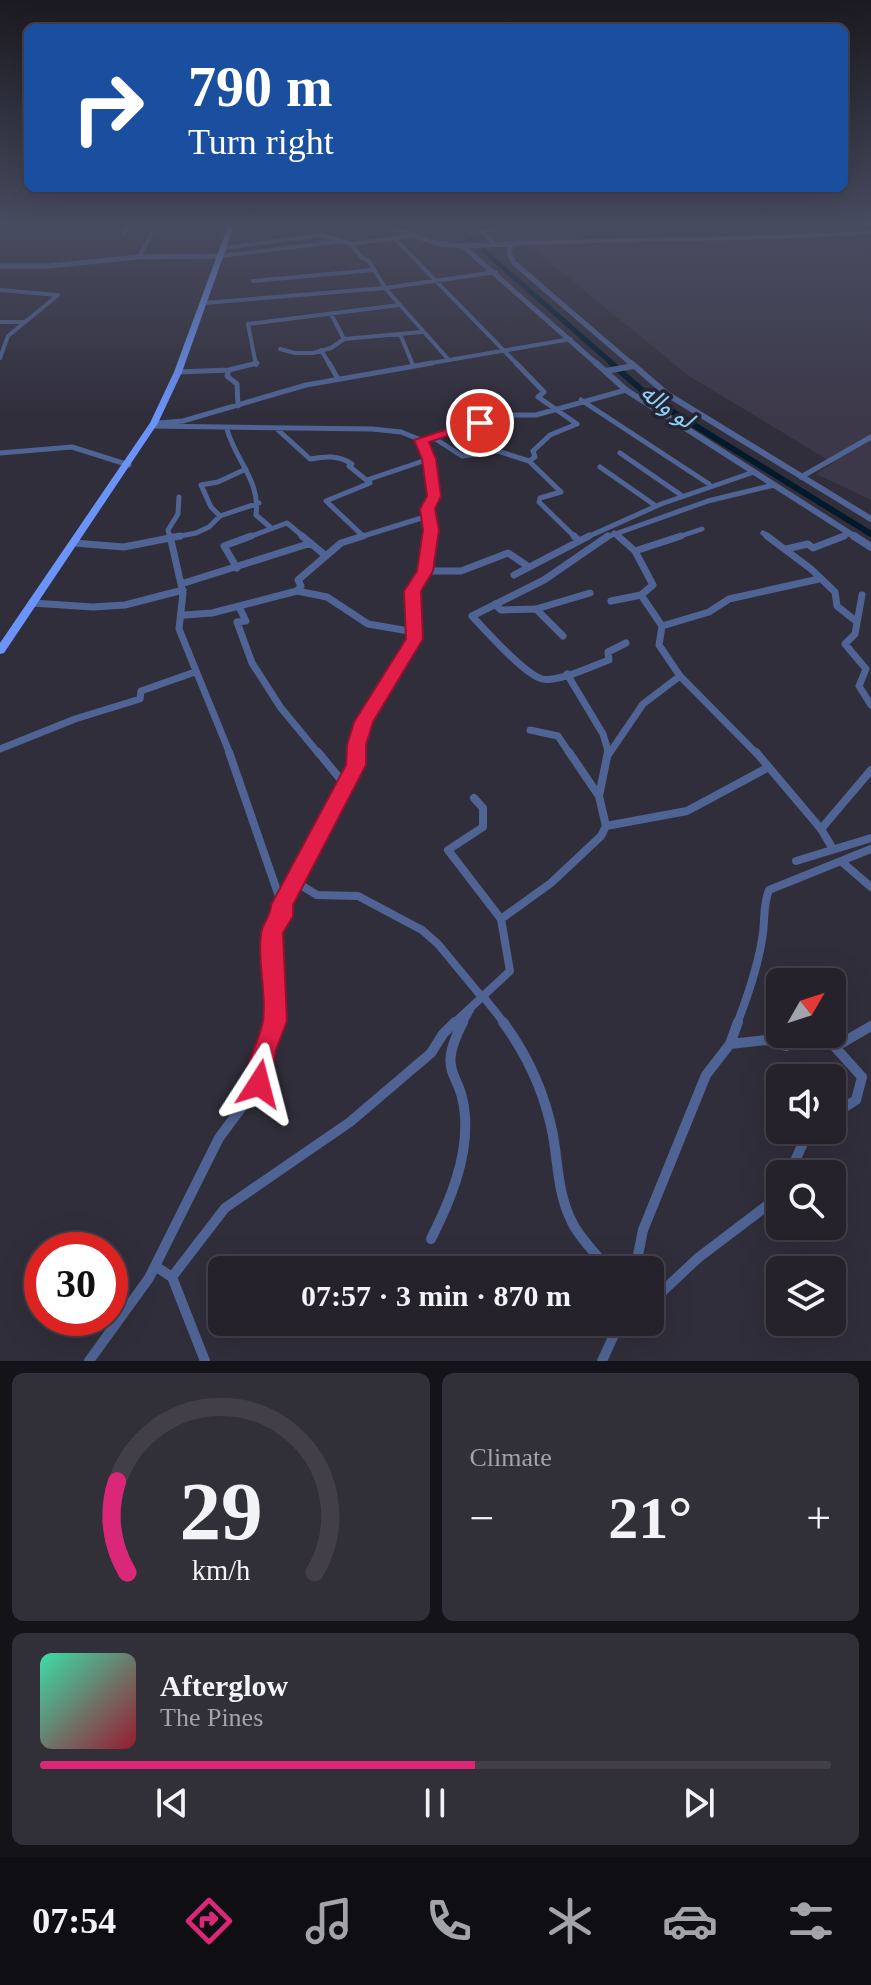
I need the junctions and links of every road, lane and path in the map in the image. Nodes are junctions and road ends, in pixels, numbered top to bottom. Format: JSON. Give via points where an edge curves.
{"nodes":[{"id":1,"x":0,"y":290,"type":"edge"},
{"id":2,"x":209,"y":290,"type":"edge"},
{"id":3,"x":367,"y":290,"type":"edge"},
{"id":4,"x":386,"y":290,"type":"edge"},
{"id":5,"x":443,"y":290,"type":"edge"},
{"id":6,"x":516,"y":290,"type":"edge"},
{"id":7,"x":545,"y":290,"type":"edge"},
{"id":8,"x":204,"y":303,"type":"junction"},
{"id":9,"x":399,"y":305,"type":"junction"},
{"id":10,"x":331,"y":314,"type":"junction"},
{"id":11,"x":0,"y":322,"type":"edge"},
{"id":12,"x":25,"y":322,"type":"junction"},
{"id":13,"x":422,"y":332,"type":"junction"},
{"id":14,"x":400,"y":334,"type":"junction"},
{"id":15,"x":344,"y":339,"type":"junction"},
{"id":16,"x":571,"y":339,"type":"junction"},
{"id":17,"x":280,"y":349,"type":"dead end"},
{"id":18,"x":321,"y":350,"type":"junction"},
{"id":19,"x":502,"y":350,"type":"junction"},
{"id":20,"x":0,"y":358,"type":"edge"},
{"id":21,"x":448,"y":359,"type":"junction"},
{"id":22,"x":631,"y":364,"type":"junction"},
{"id":23,"x":413,"y":365,"type":"junction"},
{"id":24,"x":229,"y":370,"type":"junction"},
{"id":25,"x":604,"y":370,"type":"junction"},
{"id":26,"x":178,"y":372,"type":"junction"},
{"id":27,"x":338,"y":379,"type":"junction"},
{"id":28,"x":626,"y":390,"type":"junction"},
{"id":29,"x":581,"y":400,"type":"junction"},
{"id":30,"x":238,"y":406,"type":"junction"},
{"id":31,"x":556,"y":408,"type":"junction"},
{"id":32,"x":153,"y":425,"type":"junction"},
{"id":33,"x":227,"y":429,"type":"junction"},
{"id":34,"x":277,"y":429,"type":"junction"},
{"id":35,"x":871,"y":437,"type":"edge"},
{"id":36,"x":434,"y":438,"type":"junction"},
{"id":37,"x":421,"y":440,"type":"junction"},
{"id":38,"x":0,"y":453,"type":"edge"},
{"id":39,"x":620,"y":453,"type":"dead end"},
{"id":40,"x":429,"y":459,"type":"junction"},
{"id":41,"x":529,"y":461,"type":"junction"},
{"id":42,"x":129,"y":465,"type":"junction"},
{"id":43,"x":600,"y":467,"type":"dead end"},
{"id":44,"x":246,"y":469,"type":"junction"},
{"id":45,"x":754,"y":472,"type":"junction"},
{"id":46,"x":801,"y":477,"type":"junction"},
{"id":47,"x":367,"y":480,"type":"junction"},
{"id":48,"x":709,"y":484,"type":"junction"},
{"id":49,"x":774,"y":485,"type":"junction"},
{"id":50,"x":681,"y":495,"type":"junction"},
{"id":51,"x":179,"y":497,"type":"dead end"},
{"id":52,"x":259,"y":503,"type":"junction"},
{"id":53,"x":656,"y":506,"type":"junction"},
{"id":54,"x":220,"y":516,"type":"junction"},
{"id":55,"x":428,"y":516,"type":"junction"},
{"id":56,"x":871,"y":519,"type":"edge"},
{"id":57,"x":270,"y":527,"type":"junction"},
{"id":58,"x":702,"y":529,"type":"dead end"},
{"id":59,"x":614,"y":533,"type":"junction"},
{"id":60,"x":763,"y":533,"type":"dead end"},
{"id":61,"x":849,"y":534,"type":"junction"},
{"id":62,"x":362,"y":535,"type":"junction"},
{"id":63,"x":170,"y":538,"type":"junction"},
{"id":64,"x":578,"y":540,"type":"junction"},
{"id":65,"x":74,"y":543,"type":"junction"},
{"id":66,"x":311,"y":543,"type":"junction"},
{"id":67,"x":871,"y":547,"type":"edge"},
{"id":68,"x":786,"y":549,"type":"junction"},
{"id":69,"x":635,"y":551,"type":"junction"},
{"id":70,"x":326,"y":556,"type":"junction"},
{"id":71,"x":529,"y":567,"type":"junction"},
{"id":72,"x":237,"y":568,"type":"junction"},
{"id":73,"x":425,"y":571,"type":"junction"},
{"id":74,"x":514,"y":575,"type":"dead end"},
{"id":75,"x":819,"y":579,"type":"junction"},
{"id":76,"x":182,"y":587,"type":"junction"},
{"id":77,"x":299,"y":588,"type":"junction"},
{"id":78,"x":590,"y":593,"type":"dead end"},
{"id":79,"x":641,"y":595,"type":"junction"},
{"id":80,"x":862,"y":595,"type":"dead end"},
{"id":81,"x":611,"y":601,"type":"dead end"},
{"id":82,"x":32,"y":603,"type":"junction"},
{"id":83,"x":495,"y":604,"type":"junction"},
{"id":84,"x":239,"y":607,"type":"junction"},
{"id":85,"x":536,"y":609,"type":"junction"},
{"id":86,"x":185,"y":615,"type":"junction"},
{"id":87,"x":857,"y":622,"type":"junction"},
{"id":88,"x":662,"y":626,"type":"junction"},
{"id":89,"x":415,"y":632,"type":"junction"},
{"id":90,"x":563,"y":636,"type":"dead end"},
{"id":91,"x":626,"y":643,"type":"dead end"},
{"id":92,"x":0,"y":651,"type":"edge"},
{"id":93,"x":195,"y":672,"type":"junction"},
{"id":94,"x":567,"y":674,"type":"junction"},
{"id":95,"x":680,"y":676,"type":"junction"},
{"id":96,"x":871,"y":705,"type":"edge"},
{"id":97,"x":530,"y":730,"type":"dead end"},
{"id":98,"x":0,"y":749,"type":"edge"},
{"id":99,"x":609,"y":754,"type":"junction"},
{"id":100,"x":767,"y":768,"type":"junction"},
{"id":101,"x":871,"y":770,"type":"edge"},
{"id":102,"x":346,"y":786,"type":"junction"},
{"id":103,"x":599,"y":796,"type":"junction"},
{"id":104,"x":474,"y":798,"type":"dead end"},
{"id":105,"x":606,"y":826,"type":"junction"},
{"id":106,"x":821,"y":829,"type":"junction"},
{"id":107,"x":871,"y":838,"type":"edge"},
{"id":108,"x":833,"y":849,"type":"junction"},
{"id":109,"x":871,"y":849,"type":"edge"},
{"id":110,"x":796,"y":861,"type":"dead end"},
{"id":111,"x":842,"y":862,"type":"junction"},
{"id":112,"x":294,"y":881,"type":"junction"},
{"id":113,"x":871,"y":887,"type":"edge"},
{"id":114,"x":282,"y":905,"type":"junction"},
{"id":115,"x":501,"y":919,"type":"junction"},
{"id":116,"x":481,"y":996,"type":"junction"},
{"id":117,"x":871,"y":1026,"type":"edge"},
{"id":118,"x":766,"y":1040,"type":"edge"},
{"id":119,"x":846,"y":1041,"type":"edge"},
{"id":120,"x":730,"y":1044,"type":"junction"},
{"id":121,"x":836,"y":1048,"type":"edge"},
{"id":122,"x":846,"y":1106,"type":"edge"},
{"id":123,"x":766,"y":1206,"type":"edge"},
{"id":124,"x":431,"y":1239,"type":"dead end"},
{"id":125,"x":598,"y":1256,"type":"edge"},
{"id":126,"x":638,"y":1256,"type":"edge"},
{"id":127,"x":155,"y":1266,"type":"junction"},
{"id":128,"x":172,"y":1277,"type":"junction"},
{"id":129,"x":664,"y":1290,"type":"edge"},
{"id":130,"x":614,"y":1336,"type":"edge"},
{"id":131,"x":89,"y":1361,"type":"edge"},
{"id":132,"x":205,"y":1361,"type":"edge"},
{"id":133,"x":602,"y":1361,"type":"edge"}],
"edges":[{"from":1,"to":12,"type":"street","via":[[58,295]]},
{"from":2,"to":8,"type":"main road"},
{"from":3,"to":8,"type":"street"},
{"from":4,"to":9,"type":"street"},
{"from":5,"to":19,"type":"street"},
{"from":6,"to":16,"type":"street"},
{"from":7,"to":22,"type":"street"},
{"from":8,"to":26,"type":"main road"},
{"from":9,"to":10,"type":"street"},
{"from":9,"to":13,"type":"street"},
{"from":10,"to":15,"type":"street"},
{"from":10,"to":24,"type":"street","via":[[248,324],[257,365]]},
{"from":11,"to":12,"type":"street"},
{"from":12,"to":20,"type":"street","via":[[8,336]]},
{"from":13,"to":14,"type":"street"},
{"from":13,"to":21,"type":"street"},
{"from":14,"to":15,"type":"street"},
{"from":14,"to":23,"type":"street"},
{"from":15,"to":18,"type":"street"},
{"from":16,"to":19,"type":"street"},
{"from":16,"to":25,"type":"street"},
{"from":17,"to":18,"type":"street","via":[[289,354]]},
{"from":18,"to":27,"type":"street"},
{"from":19,"to":21,"type":"street"},
{"from":19,"to":31,"type":"street","via":[[544,392],[538,397]]},
{"from":21,"to":23,"type":"street"},
{"from":22,"to":25,"type":"street"},
{"from":22,"to":46,"type":"street","via":[[688,408]]},
{"from":23,"to":27,"type":"street"},
{"from":24,"to":26,"type":"street"},
{"from":24,"to":30,"type":"street","via":[[227,376],[237,384]]},
{"from":25,"to":28,"type":"street"},
{"from":26,"to":32,"type":"main road"},
{"from":27,"to":30,"type":"street"},
{"from":28,"to":29,"type":"street"},
{"from":28,"to":45,"type":"street"},
{"from":29,"to":31,"type":"street"},
{"from":29,"to":48,"type":"street"},
{"from":30,"to":32,"type":"street"},
{"from":31,"to":36,"type":"street","via":[[536,415],[503,415]]},
{"from":31,"to":41,"type":"street","via":[[577,424],[539,443]]},
{"from":32,"to":33,"type":"street"},
{"from":32,"to":42,"type":"main road"},
{"from":33,"to":34,"type":"street"},
{"from":33,"to":44,"type":"street"},
{"from":34,"to":37,"type":"street","via":[[372,429]]},
{"from":34,"to":47,"type":"street","via":[[310,459],[341,457]]},
{"from":35,"to":46,"type":"street"},
{"from":36,"to":37,"type":"street"},
{"from":36,"to":41,"type":"street","via":[[462,456],[479,454],[485,447]]},
{"from":37,"to":40,"type":"street"},
{"from":38,"to":42,"type":"street","via":[[81,448]]},
{"from":39,"to":50,"type":"street"},
{"from":40,"to":47,"type":"street"},
{"from":40,"to":55,"type":"street","via":[[434,496]]},
{"from":41,"to":64,"type":"street","via":[[561,492],[539,502]]},
{"from":42,"to":65,"type":"main road"},
{"from":43,"to":53,"type":"street"},
{"from":44,"to":52,"type":"street"},
{"from":44,"to":54,"type":"street","via":[[201,485]]},
{"from":45,"to":48,"type":"street"},
{"from":45,"to":49,"type":"street"},
{"from":46,"to":56,"type":"street"},
{"from":47,"to":62,"type":"street","via":[[370,483],[326,501]]},
{"from":48,"to":50,"type":"street"},
{"from":49,"to":59,"type":"street"},
{"from":49,"to":61,"type":"street"},
{"from":50,"to":53,"type":"street"},
{"from":51,"to":63,"type":"street"},
{"from":52,"to":54,"type":"street"},
{"from":52,"to":57,"type":"street","via":[[256,515]]},
{"from":53,"to":64,"type":"street"},
{"from":54,"to":63,"type":"street","via":[[209,527]]},
{"from":55,"to":62,"type":"street"},
{"from":55,"to":73,"type":"street"},
{"from":57,"to":66,"type":"street","via":[[287,523]]},
{"from":57,"to":72,"type":"street","via":[[224,546]]},
{"from":58,"to":69,"type":"street"},
{"from":59,"to":69,"type":"street"},
{"from":59,"to":83,"type":"street","via":[[544,580]]},
{"from":60,"to":68,"type":"street"},
{"from":61,"to":67,"type":"street"},
{"from":61,"to":68,"type":"street","via":[[813,548],[808,544]]},
{"from":62,"to":70,"type":"street"},
{"from":63,"to":65,"type":"street","via":[[124,547]]},
{"from":63,"to":76,"type":"street"},
{"from":64,"to":71,"type":"street"},
{"from":65,"to":82,"type":"main road"},
{"from":66,"to":70,"type":"street"},
{"from":66,"to":72,"type":"street"},
{"from":68,"to":75,"type":"street"},
{"from":69,"to":79,"type":"street","via":[[653,585]]},
{"from":70,"to":77,"type":"street","via":[[298,580]]},
{"from":71,"to":73,"type":"street","via":[[508,553],[461,571]]},
{"from":71,"to":74,"type":"street"},
{"from":72,"to":76,"type":"street"},
{"from":73,"to":89,"type":"street","via":[[412,591]]},
{"from":75,"to":87,"type":"street","via":[[835,592],[835,606]]},
{"from":75,"to":88,"type":"street","via":[[729,599],[709,612]]},
{"from":76,"to":82,"type":"street","via":[[114,606]]},
{"from":76,"to":86,"type":"street"},
{"from":77,"to":84,"type":"street"},
{"from":77,"to":89,"type":"street","via":[[327,597],[368,624]]},
{"from":78,"to":85,"type":"street"},
{"from":79,"to":81,"type":"street"},
{"from":79,"to":88,"type":"street"},
{"from":80,"to":87,"type":"street"},
{"from":82,"to":92,"type":"main road"},
{"from":83,"to":85,"type":"street","via":[[501,610]]},
{"from":83,"to":94,"type":"street","via":[[472,616],[539,679]]},
{"from":84,"to":86,"type":"street"},
{"from":84,"to":102,"type":"street","via":[[246,621],[237,622],[252,663],[281,708]]},
{"from":85,"to":90,"type":"street"},
{"from":86,"to":93,"type":"street","via":[[179,629]]},
{"from":87,"to":96,"type":"street","via":[[845,644],[866,669],[859,686]]},
{"from":88,"to":95,"type":"street","via":[[659,645]]},
{"from":89,"to":102,"type":"street","via":[[364,722]]},
{"from":91,"to":94,"type":"street","via":[[608,652],[609,660]]},
{"from":93,"to":98,"type":"street","via":[[141,691],[140,699]]},
{"from":93,"to":114,"type":"street","via":[[240,779]]},
{"from":94,"to":99,"type":"street"},
{"from":95,"to":99,"type":"street","via":[[643,704]]},
{"from":95,"to":100,"type":"street"},
{"from":97,"to":103,"type":"street","via":[[558,736]]},
{"from":99,"to":103,"type":"street"},
{"from":100,"to":105,"type":"street","via":[[687,811]]},
{"from":100,"to":106,"type":"street"},
{"from":101,"to":106,"type":"street"},
{"from":102,"to":112,"type":"street"},
{"from":103,"to":105,"type":"street"},
{"from":104,"to":115,"type":"street","via":[[483,808],[483,827],[448,850]]},
{"from":105,"to":115,"type":"street","via":[[551,883]]},
{"from":106,"to":108,"type":"street"},
{"from":107,"to":108,"type":"street"},
{"from":108,"to":110,"type":"street"},
{"from":109,"to":111,"type":"street"},
{"from":111,"to":113,"type":"street"},
{"from":111,"to":120,"type":"street","via":[[769,890],[757,963]]},
{"from":112,"to":114,"type":"street"},
{"from":112,"to":116,"type":"street","via":[[317,895],[358,896],[422,930]]},
{"from":114,"to":127,"type":"street","via":[[272,932],[275,1021],[259,1084],[219,1138]]},
{"from":115,"to":116,"type":"street","via":[[510,971]]},
{"from":116,"to":128,"type":"street","via":[[431,1053],[350,1122],[225,1208]]},
{"from":117,"to":119,"type":"street"},
{"from":118,"to":120,"type":"street"},
{"from":120,"to":126,"type":"street","via":[[706,1075],[643,1230]]},
{"from":121,"to":122,"type":"street","via":[[862,1077],[856,1100]]},
{"from":123,"to":129,"type":"street"},
{"from":124,"to":125,"type":"street","via":[[452,1199],[466,1114],[449,1063],[479,992],[509,1026],[530,1067],[546,1106],[572,1222]]},
{"from":127,"to":128,"type":"street"},
{"from":127,"to":131,"type":"street"},
{"from":128,"to":132,"type":"street"},
{"from":130,"to":133,"type":"street"}]}
